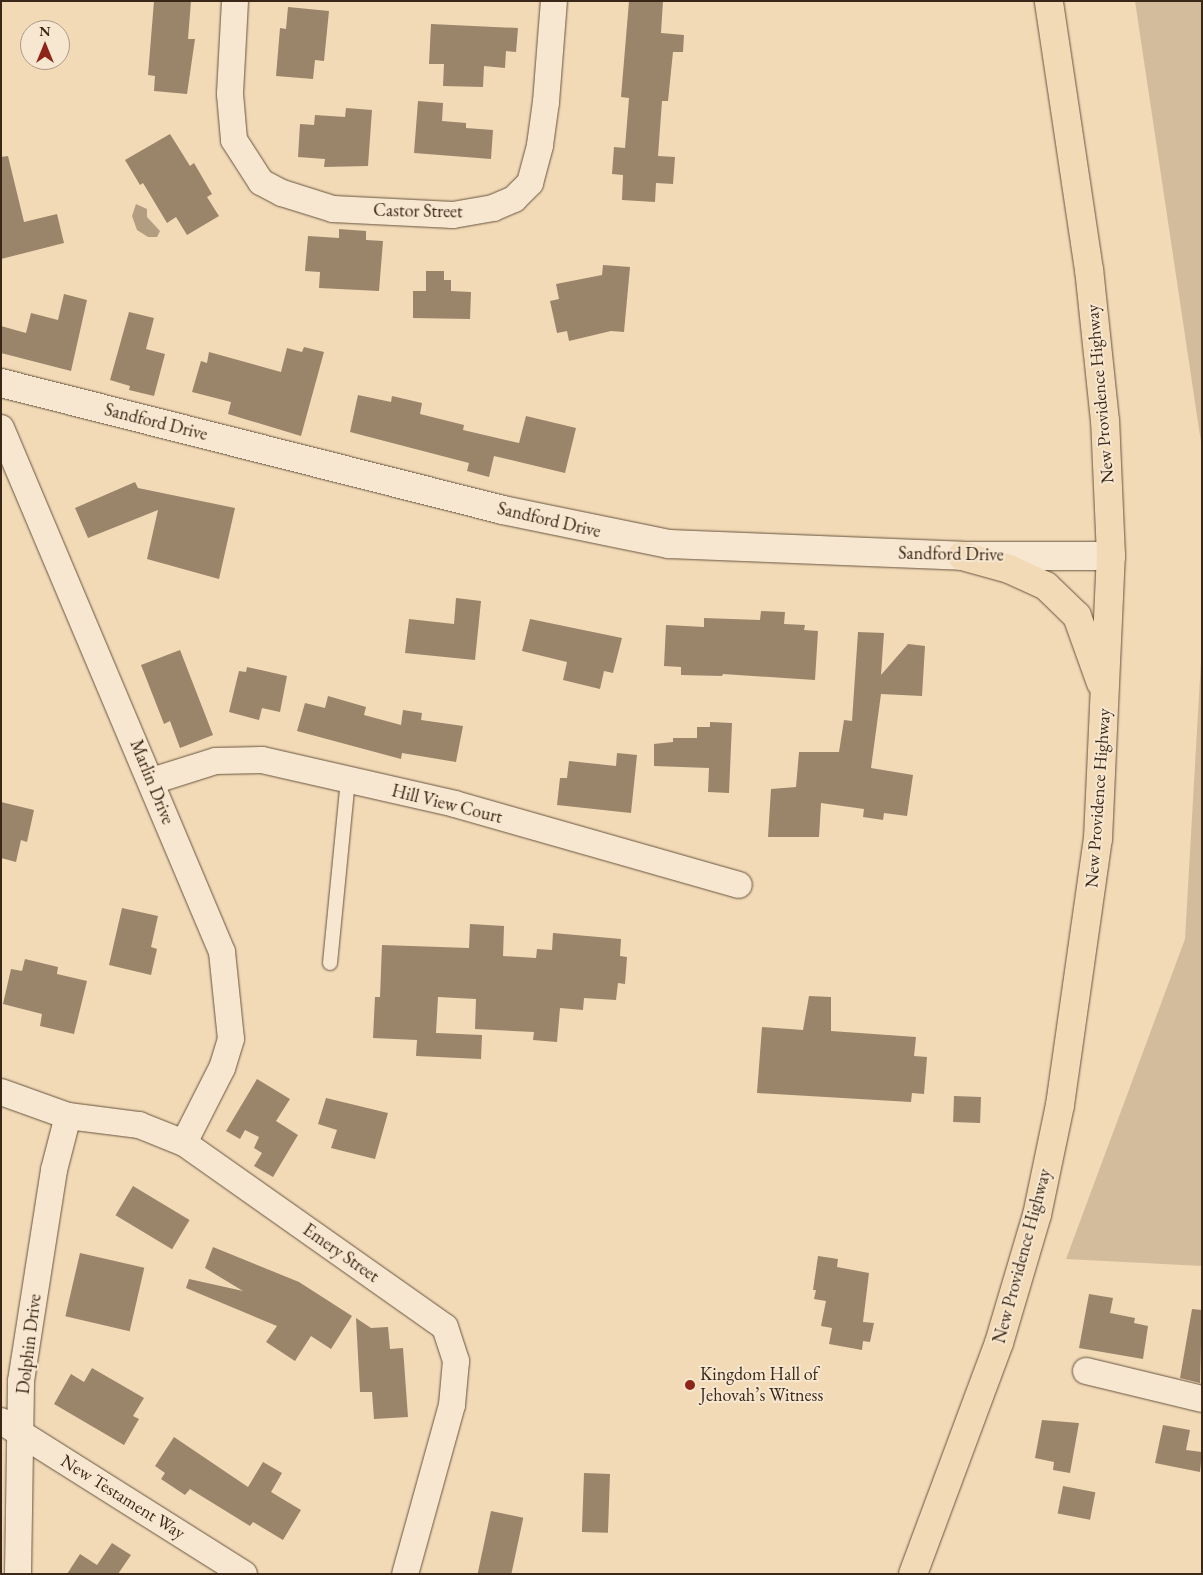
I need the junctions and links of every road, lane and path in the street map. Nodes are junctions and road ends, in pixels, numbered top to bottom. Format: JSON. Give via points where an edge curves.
{"nodes":[{"id":1,"x":235,"y":1,"type":"edge"},
{"id":2,"x":554,"y":1,"type":"edge"},
{"id":3,"x":1049,"y":1,"type":"edge"},
{"id":4,"x":1,"y":383,"type":"edge"},
{"id":5,"x":1,"y":428,"type":"edge"},
{"id":6,"x":962,"y":556,"type":"junction"},
{"id":7,"x":1110,"y":556,"type":"junction"},
{"id":8,"x":1106,"y":696,"type":"junction"},
{"id":9,"x":348,"y":778,"type":"junction"},
{"id":10,"x":152,"y":781,"type":"junction"},
{"id":11,"x":739,"y":885,"type":"dead end"},
{"id":12,"x":330,"y":962,"type":"dead end"},
{"id":13,"x":1,"y":1092,"type":"edge"},
{"id":14,"x":68,"y":1116,"type":"junction"},
{"id":15,"x":184,"y":1143,"type":"junction"},
{"id":16,"x":1086,"y":1371,"type":"dead end"},
{"id":17,"x":1202,"y":1399,"type":"edge"},
{"id":18,"x":11,"y":1427,"type":"edge"},
{"id":19,"x":18,"y":1574,"type":"edge"},
{"id":20,"x":244,"y":1574,"type":"edge"},
{"id":21,"x":405,"y":1574,"type":"edge"},
{"id":22,"x":913,"y":1574,"type":"edge"}],
"edges":[{"from":1,"to":2,"type":"street","name":"Castor Street","via":[[230,94],[234,140],[261,182],[333,209],[453,215],[494,208],[514,199],[530,182],[540,145]]},
{"from":3,"to":7,"type":"highway","name":"New Providence Highway","via":[[1089,270],[1105,421]]},
{"from":4,"to":6,"type":"street","name":"Sandford Drive","via":[[599,532],[669,544],[740,549]]},
{"from":5,"to":10,"type":"street","name":"Marlin Drive"},
{"from":6,"to":7,"type":"street","name":"Sandford Drive"},
{"from":6,"to":8,"type":"highway","via":[[1010,569],[1046,586],[1071,610],[1077,616]]},
{"from":7,"to":8,"type":"highway","name":"New Providence Highway"},
{"from":8,"to":22,"type":"highway","name":"New Providence Highway","via":[[1098,839],[1084,953],[1060,1105],[1037,1215],[999,1343]]},
{"from":9,"to":10,"type":"street","name":"Hill View Court","via":[[262,760],[216,761]]},
{"from":9,"to":11,"type":"street","name":"Hill View Court","via":[[455,804]]},
{"from":9,"to":12,"type":"lane"},
{"from":10,"to":15,"type":"street","name":"Marlin Drive","via":[[222,952],[228,999],[230,1039],[222,1068]]},
{"from":13,"to":14,"type":"street","name":"Emery Street"},
{"from":14,"to":15,"type":"street","name":"Emery Street","via":[[139,1126]]},
{"from":14,"to":18,"type":"street","name":"Dolphin Drive","via":[[54,1170]]},
{"from":15,"to":21,"type":"street","name":"Emery Street","via":[[445,1327],[456,1361],[452,1405]]},
{"from":16,"to":17,"type":"street"},
{"from":18,"to":19,"type":"street","name":"Dolphin Drive"},
{"from":18,"to":20,"type":"street","name":"New Testament Way"}]}
